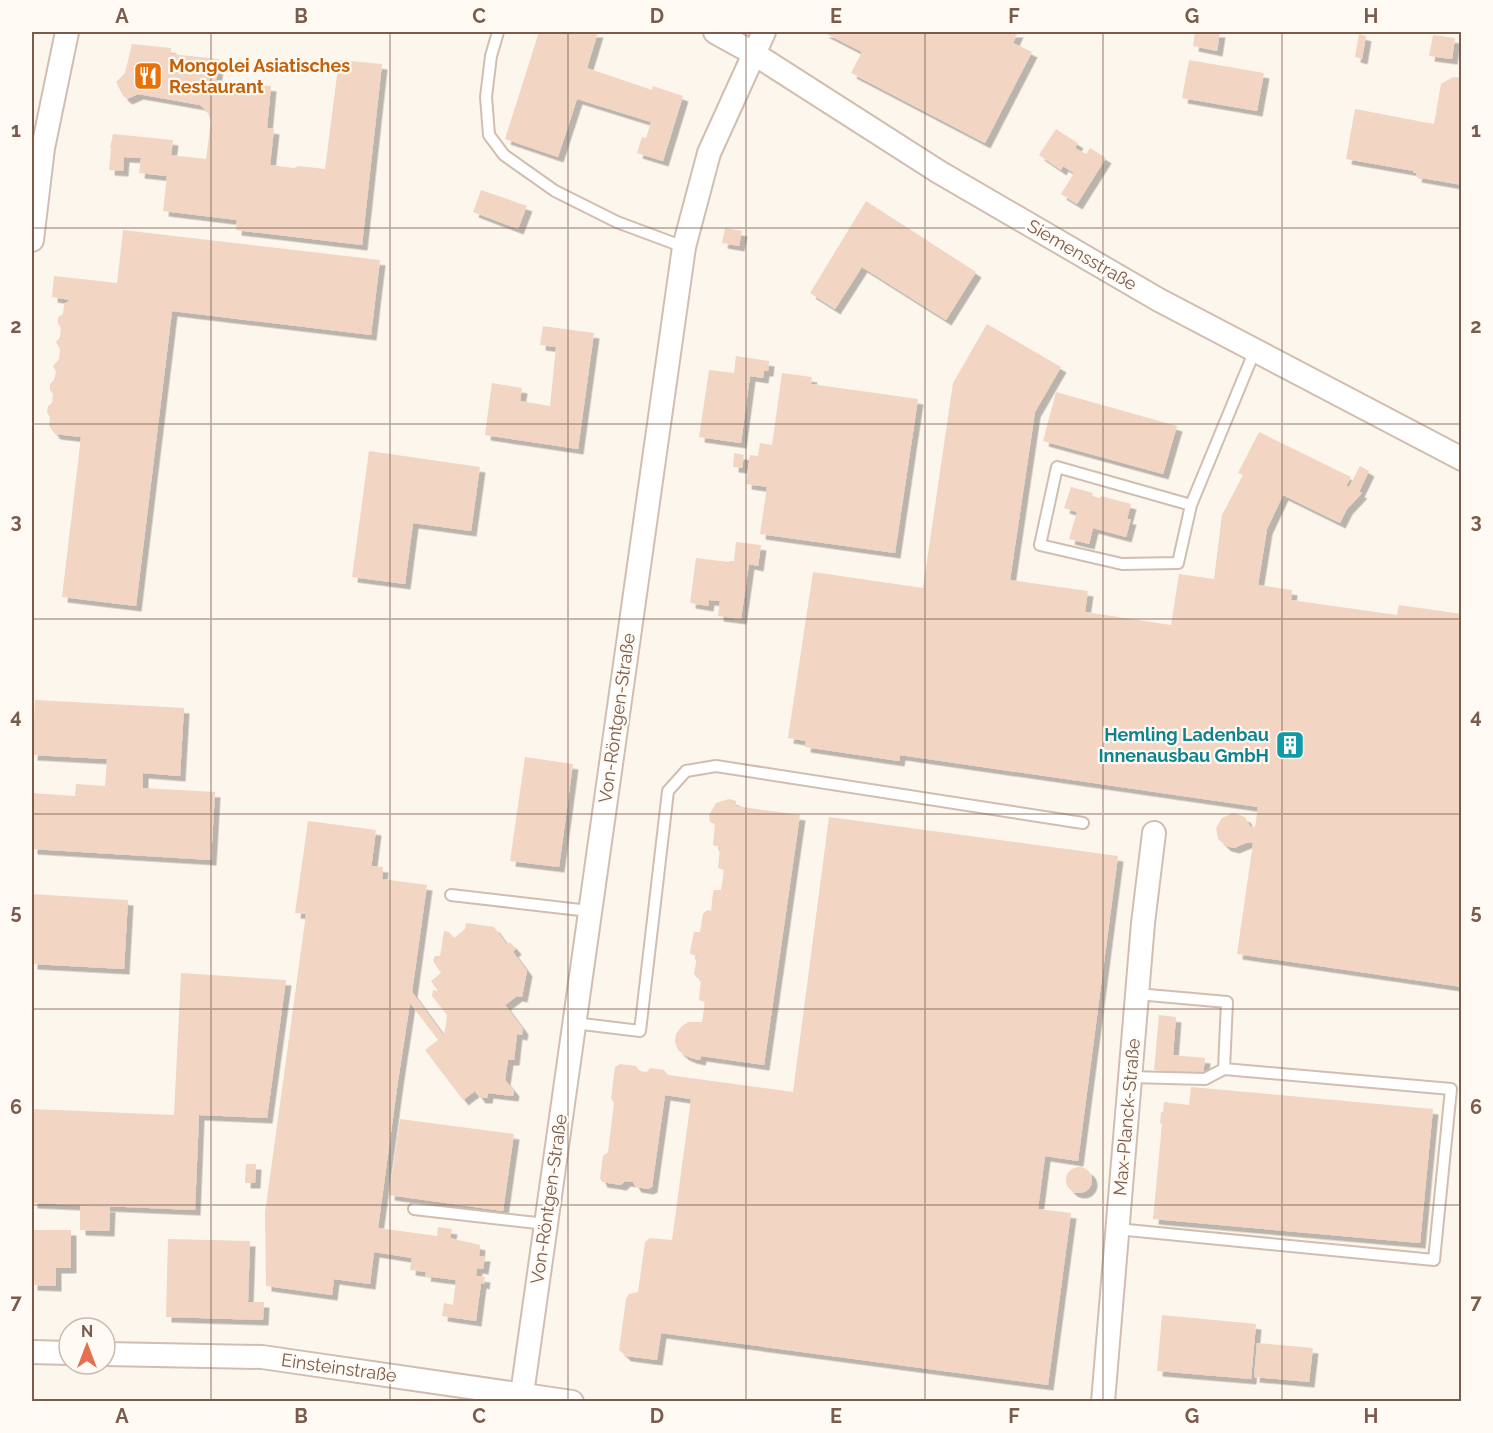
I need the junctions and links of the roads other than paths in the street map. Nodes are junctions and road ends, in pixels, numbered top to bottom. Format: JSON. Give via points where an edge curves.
{"nodes":[{"id":1,"x":67,"y":32,"type":"edge"},
{"id":2,"x":498,"y":32,"type":"edge"},
{"id":3,"x":715,"y":32,"type":"edge"},
{"id":4,"x":764,"y":32,"type":"edge"},
{"id":5,"x":753,"y":53,"type":"junction"},
{"id":6,"x":32,"y":240,"type":"edge"},
{"id":7,"x":684,"y":247,"type":"junction"},
{"id":8,"x":1255,"y":350,"type":"junction"},
{"id":9,"x":1461,"y":459,"type":"edge"},
{"id":10,"x":1191,"y":505,"type":"junction"},
{"id":11,"x":1083,"y":823,"type":"dead end"},
{"id":12,"x":1154,"y":833,"type":"dead end"},
{"id":13,"x":451,"y":895,"type":"dead end"},
{"id":14,"x":589,"y":911,"type":"junction"},
{"id":15,"x":1137,"y":994,"type":"junction"},
{"id":16,"x":573,"y":1023,"type":"junction"},
{"id":17,"x":1224,"y":1070,"type":"junction"},
{"id":18,"x":1130,"y":1077,"type":"junction"},
{"id":19,"x":414,"y":1209,"type":"dead end"},
{"id":20,"x":546,"y":1224,"type":"junction"},
{"id":21,"x":1117,"y":1229,"type":"junction"},
{"id":22,"x":32,"y":1353,"type":"edge"},
{"id":23,"x":57,"y":1353,"type":"edge"},
{"id":24,"x":117,"y":1354,"type":"edge"},
{"id":25,"x":522,"y":1394,"type":"junction"},
{"id":26,"x":572,"y":1401,"type":"edge"},
{"id":27,"x":1103,"y":1401,"type":"edge"}],
"edges":[{"from":1,"to":6,"type":"street","via":[[43,148]]},
{"from":2,"to":7,"type":"lane","via":[[486,97],[489,135],[504,155],[555,191],[617,222]]},
{"from":3,"to":5,"type":"street","name":"Siemensstraße"},
{"from":4,"to":5,"type":"street","name":"Von-Röntgen-Straße"},
{"from":5,"to":7,"type":"street","name":"Von-Röntgen-Straße","via":[[709,153]]},
{"from":5,"to":8,"type":"street","name":"Siemensstraße","via":[[939,172],[1159,300]]},
{"from":7,"to":14,"type":"street","name":"Von-Röntgen-Straße"},
{"from":8,"to":9,"type":"street","name":"Siemensstraße"},
{"from":8,"to":10,"type":"lane"},
{"from":10,"to":10,"type":"lane","via":[[1178,563],[1122,564],[1040,545],[1057,467]]},
{"from":11,"to":16,"type":"lane","via":[[716,766],[686,771],[668,791],[640,1031]]},
{"from":12,"to":15,"type":"street","name":"Max-Planck-Straße"},
{"from":13,"to":14,"type":"lane"},
{"from":14,"to":16,"type":"street","name":"Von-Röntgen-Straße"},
{"from":15,"to":17,"type":"lane","via":[[1227,1002]]},
{"from":15,"to":18,"type":"street","name":"Max-Planck-Straße"},
{"from":16,"to":20,"type":"street","name":"Von-Röntgen-Straße"},
{"from":17,"to":18,"type":"lane","via":[[1205,1079]]},
{"from":17,"to":21,"type":"lane","via":[[1451,1089],[1434,1260]]},
{"from":18,"to":21,"type":"street","name":"Max-Planck-Straße"},
{"from":19,"to":20,"type":"lane"},
{"from":20,"to":25,"type":"street","name":"Von-Röntgen-Straße"},
{"from":21,"to":27,"type":"street","name":"Max-Planck-Straße"},
{"from":22,"to":23,"type":"street"},
{"from":24,"to":25,"type":"street","name":"Einsteinstraße","via":[[262,1357]]},
{"from":25,"to":26,"type":"street","name":"Einsteinstraße"}]}
